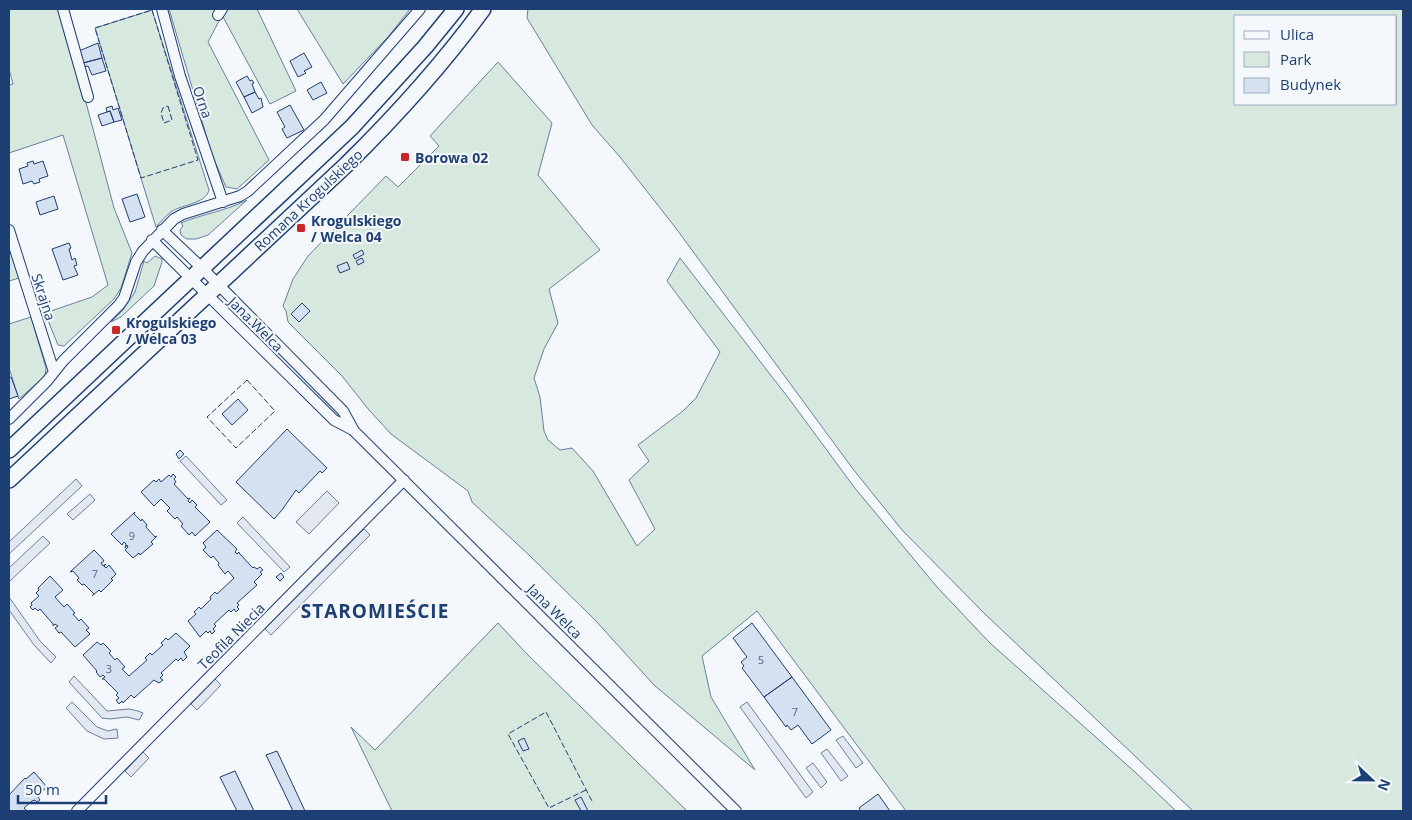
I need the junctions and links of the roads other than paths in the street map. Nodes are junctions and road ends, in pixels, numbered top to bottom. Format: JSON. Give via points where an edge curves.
{"nodes":[{"id":1,"x":62,"y":9,"type":"edge"},
{"id":2,"x":162,"y":9,"type":"edge"},
{"id":3,"x":420,"y":9,"type":"edge"},
{"id":4,"x":456,"y":9,"type":"edge"},
{"id":5,"x":483,"y":9,"type":"edge"},
{"id":6,"x":88,"y":97,"type":"dead end"},
{"id":7,"x":223,"y":202,"type":"junction"},
{"id":8,"x":9,"y":230,"type":"edge"},
{"id":9,"x":162,"y":230,"type":"junction"},
{"id":10,"x":152,"y":240,"type":"junction"},
{"id":11,"x":197,"y":273,"type":"junction"},
{"id":12,"x":212,"y":289,"type":"junction"},
{"id":13,"x":54,"y":372,"type":"junction"},
{"id":14,"x":9,"y":419,"type":"edge"},
{"id":15,"x":354,"y":431,"type":"junction"},
{"id":16,"x":9,"y":450,"type":"edge"},
{"id":17,"x":9,"y":480,"type":"edge"},
{"id":18,"x":404,"y":480,"type":"junction"},
{"id":19,"x":77,"y":811,"type":"edge"},
{"id":20,"x":736,"y":811,"type":"edge"}],
"edges":[{"from":1,"to":6,"type":"street"},
{"from":2,"to":7,"type":"street","name":"Orna","via":[[180,76]]},
{"from":3,"to":7,"type":"street","via":[[314,131],[248,191]]},
{"from":4,"to":11,"type":"main road","name":"Romana Krogulskiego","via":[[358,121]]},
{"from":5,"to":12,"type":"main road","name":"Romana Krogulskiego","via":[[395,117]]},
{"from":7,"to":9,"type":"street","via":[[183,214]]},
{"from":8,"to":13,"type":"street","name":"Skrajna"},
{"from":9,"to":10,"type":"street"},
{"from":9,"to":11,"type":"street"},
{"from":10,"to":11,"type":"street"},
{"from":10,"to":13,"type":"street","via":[[136,262],[120,304]]},
{"from":11,"to":12,"type":"street"},
{"from":11,"to":12,"type":"street"},
{"from":11,"to":16,"type":"main road","name":"Romana Krogulskiego"},
{"from":12,"to":15,"type":"street","name":"Jana Welca","via":[[343,411]]},
{"from":12,"to":15,"type":"street","name":"Jana Welca","via":[[334,420]]},
{"from":12,"to":17,"type":"main road","name":"Romana Krogulskiego"},
{"from":13,"to":14,"type":"street"},
{"from":15,"to":18,"type":"street","name":"Jana Welca"},
{"from":18,"to":19,"type":"street","name":"Teofila Niecia"},
{"from":18,"to":20,"type":"street","name":"Jana Welca"}]}
